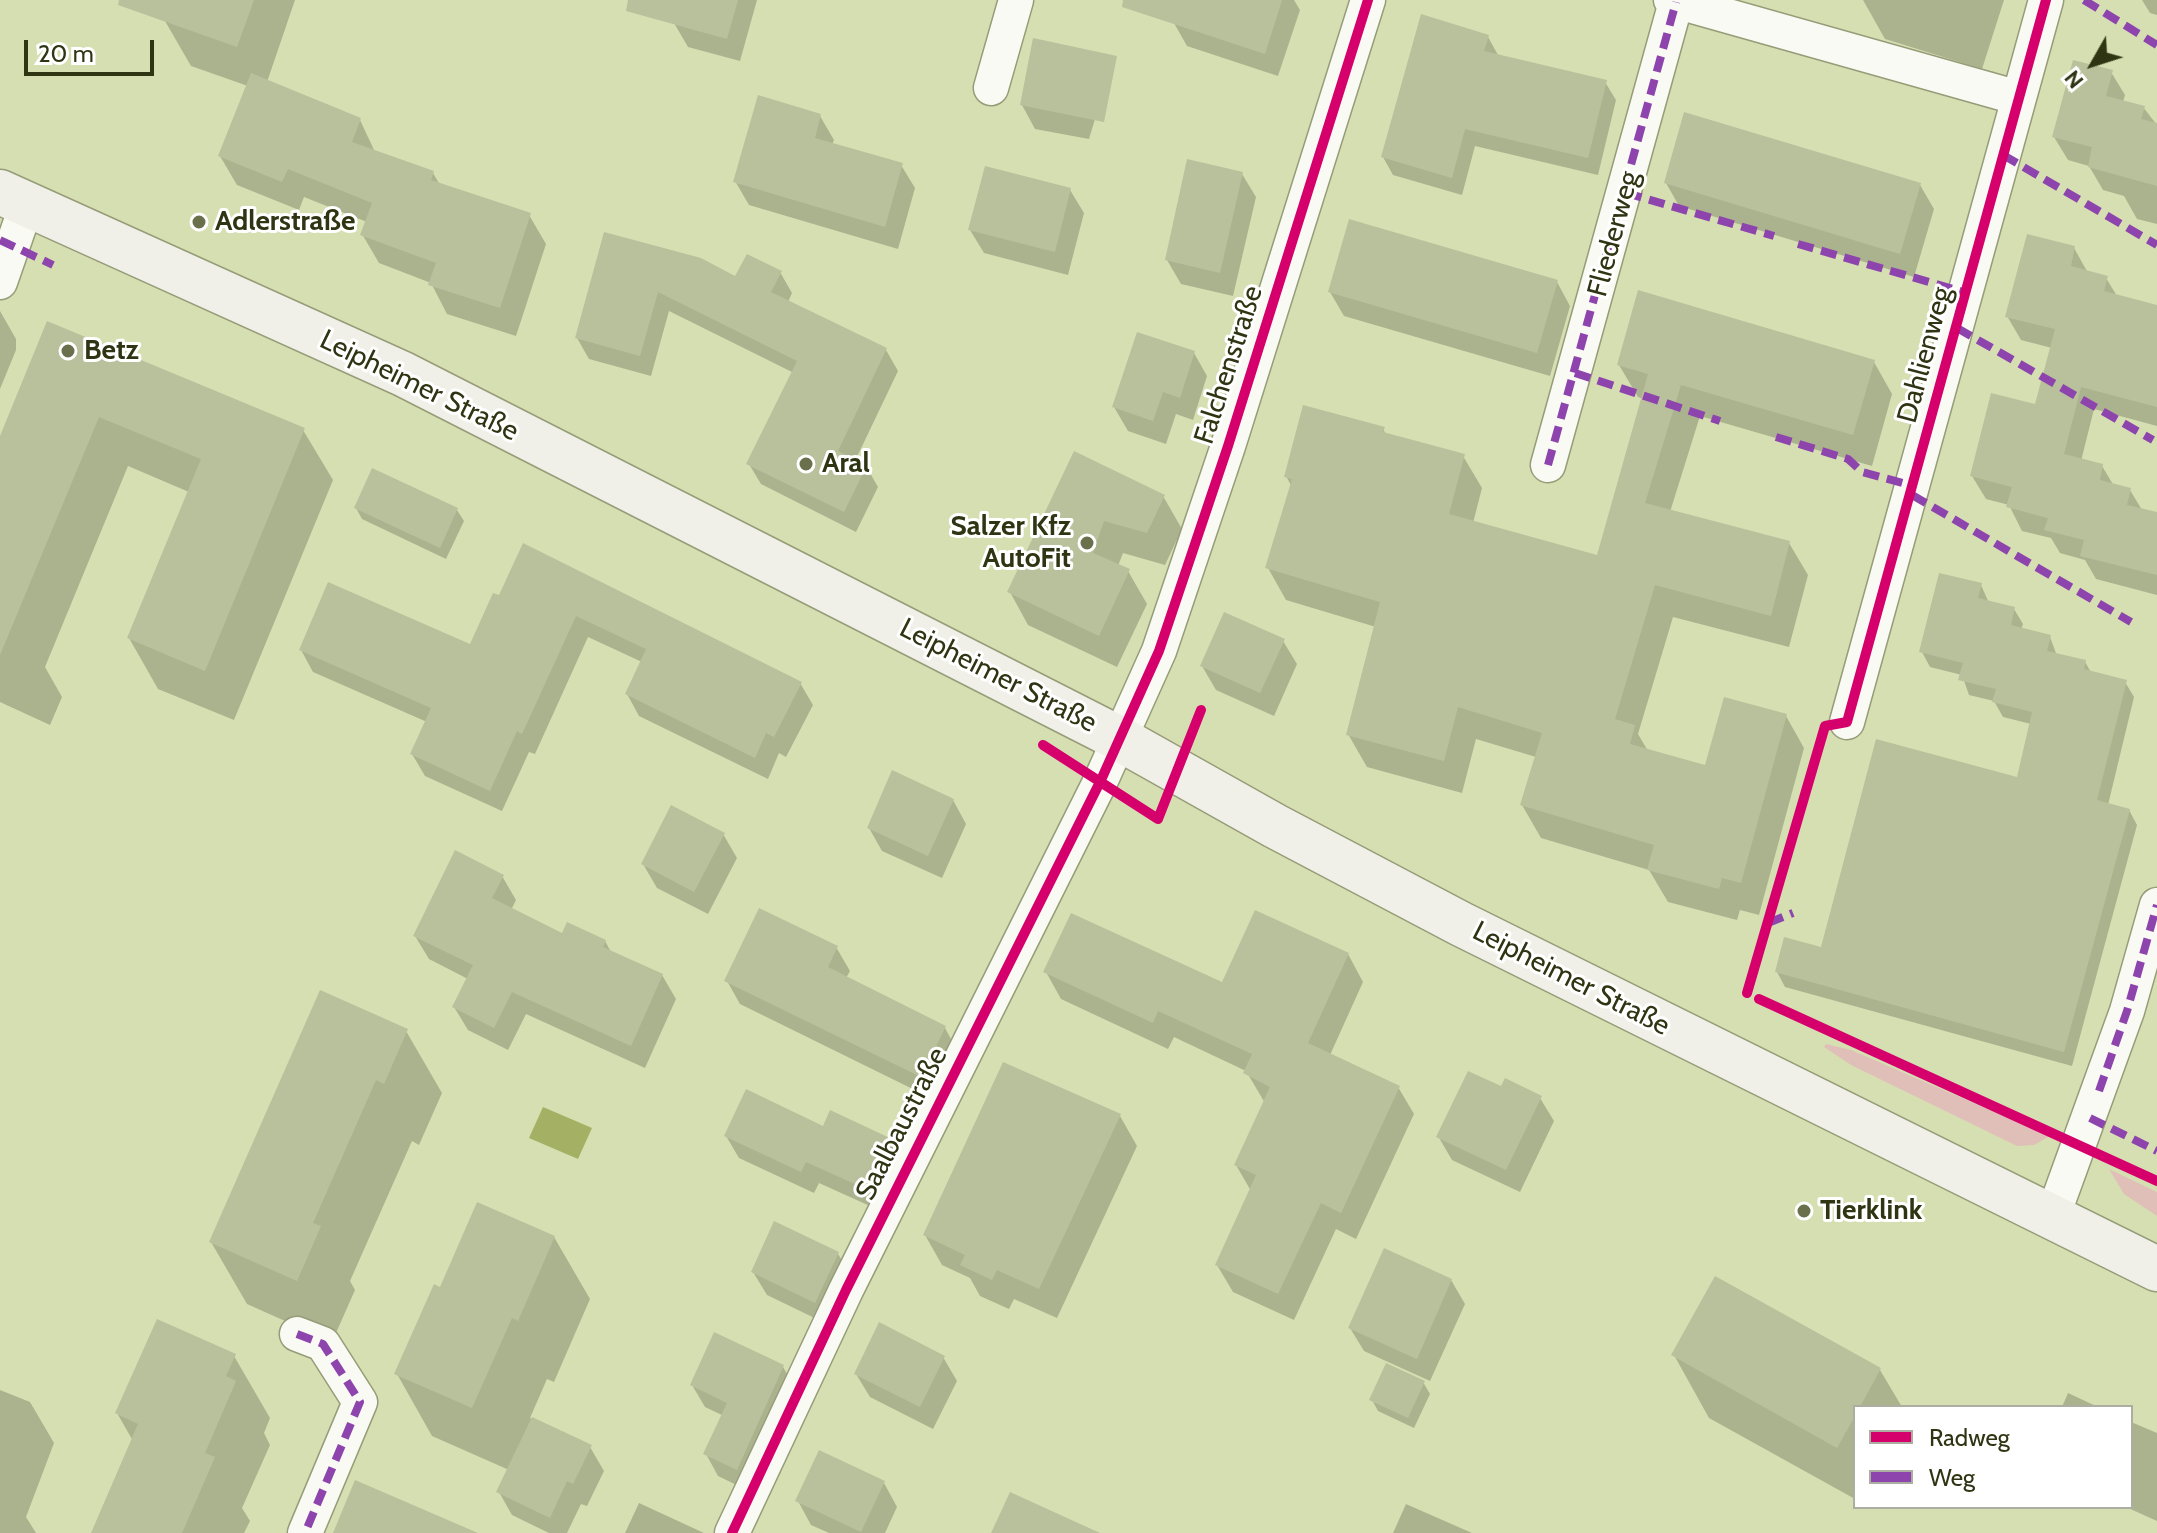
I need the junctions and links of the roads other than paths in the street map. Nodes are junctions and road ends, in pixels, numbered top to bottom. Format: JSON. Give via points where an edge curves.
{"nodes":[{"id":1,"x":1016,"y":0,"type":"edge"},
{"id":2,"x":1368,"y":0,"type":"edge"},
{"id":3,"x":2046,"y":0,"type":"edge"},
{"id":4,"x":1674,"y":1,"type":"edge"},
{"id":5,"x":991,"y":88,"type":"dead end"},
{"id":6,"x":2019,"y":98,"type":"junction"},
{"id":7,"x":14,"y":198,"type":"edge"},
{"id":8,"x":0,"y":282,"type":"edge"},
{"id":9,"x":1548,"y":465,"type":"dead end"},
{"id":10,"x":1847,"y":722,"type":"dead end"},
{"id":11,"x":1120,"y":739,"type":"junction"},
{"id":12,"x":2157,"y":905,"type":"edge"},
{"id":13,"x":2052,"y":1218,"type":"junction"},
{"id":14,"x":2157,"y":1269,"type":"edge"},
{"id":15,"x":297,"y":1334,"type":"dead end"},
{"id":16,"x":305,"y":1533,"type":"edge"},
{"id":17,"x":732,"y":1533,"type":"edge"}],
"edges":[{"from":1,"to":5,"type":"street"},
{"from":2,"to":11,"type":"street","name":"Falchenstraße","via":[[1228,446],[1159,651]]},
{"from":3,"to":6,"type":"street","name":"Dahlienweg"},
{"from":4,"to":6,"type":"street","name":"Fliederweg"},
{"from":4,"to":9,"type":"street","name":"Fliederweg"},
{"from":6,"to":10,"type":"street","name":"Dahlienweg"},
{"from":7,"to":8,"type":"street"},
{"from":7,"to":11,"type":"main road","name":"Leipheimer Straße","via":[[403,374]]},
{"from":11,"to":13,"type":"main road","name":"Leipheimer Straße","via":[[1415,901]]},
{"from":11,"to":17,"type":"street","name":"Saalbaustraße","via":[[846,1290]]},
{"from":12,"to":13,"type":"street","via":[[2127,1011]]},
{"from":13,"to":14,"type":"main road","name":"Leipheimer Straße"},
{"from":15,"to":16,"type":"street","via":[[323,1344],[360,1402]]}]}
